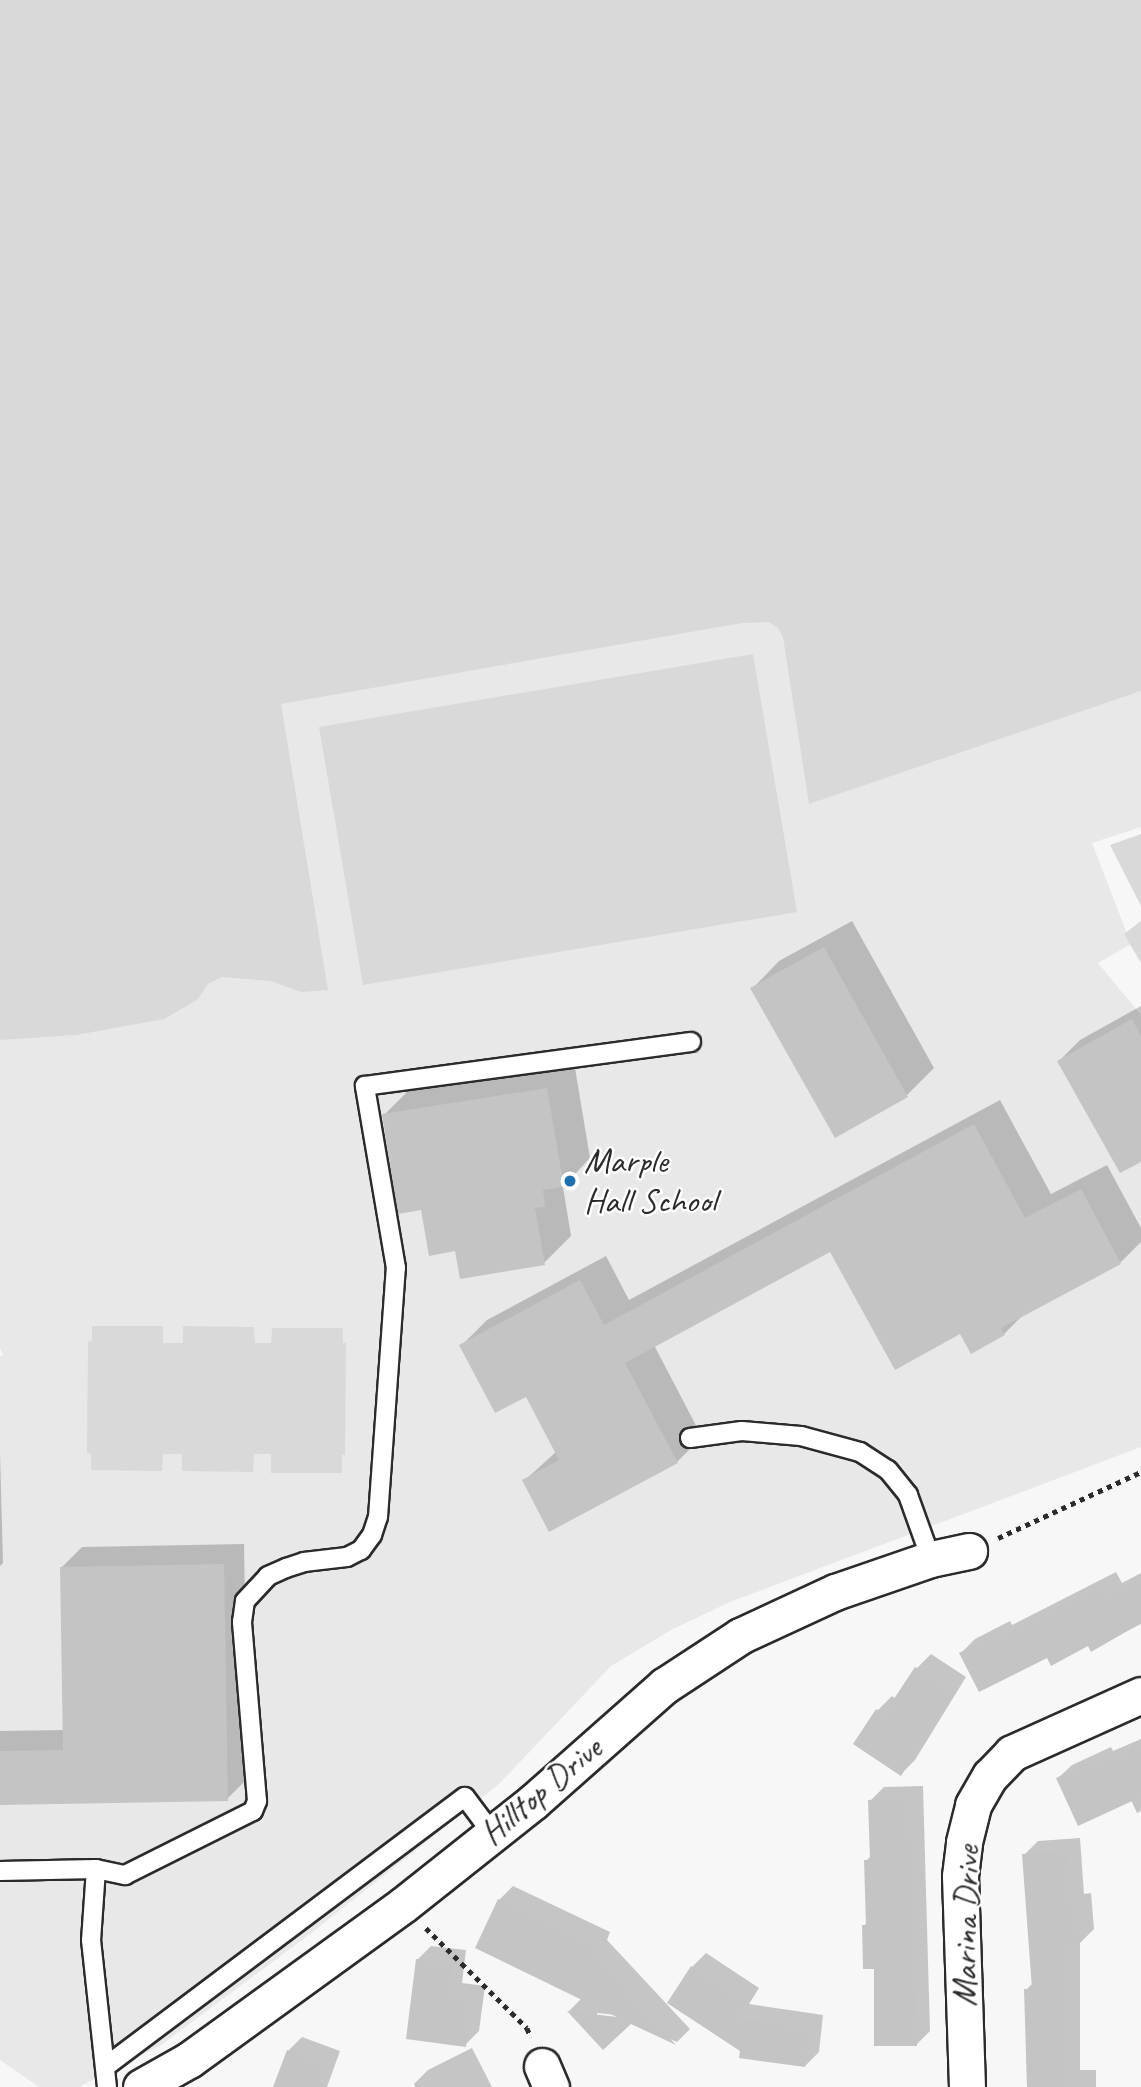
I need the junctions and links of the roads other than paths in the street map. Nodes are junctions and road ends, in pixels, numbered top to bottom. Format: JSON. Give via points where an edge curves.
{"nodes":[{"id":1,"x":691,"y":1042,"type":"dead end"},
{"id":2,"x":690,"y":1438,"type":"dead end"},
{"id":3,"x":969,"y":1551,"type":"road end"},
{"id":4,"x":931,"y":1559,"type":"junction"},
{"id":5,"x":1141,"y":1696,"type":"edge"},
{"id":6,"x":492,"y":1833,"type":"junction"},
{"id":7,"x":96,"y":1869,"type":"junction"},
{"id":8,"x":0,"y":1871,"type":"edge"},
{"id":9,"x":105,"y":2067,"type":"junction"},
{"id":10,"x":107,"y":2087,"type":"edge"},
{"id":11,"x":141,"y":2087,"type":"edge"},
{"id":12,"x":967,"y":2087,"type":"edge"}],
"edges":[{"from":1,"to":7,"type":"lane","via":[[365,1086],[396,1268],[378,1517],[372,1535],[361,1550],[347,1557],[304,1562],[268,1576],[245,1601],[242,1622],[257,1801],[253,1811],[125,1875]]},
{"from":2,"to":4,"type":"lane","via":[[742,1430],[801,1436],[860,1452],[888,1470],[908,1495]]},
{"from":3,"to":4,"type":"street","name":"Hilltop Drive"},
{"from":4,"to":6,"type":"street","name":"Hilltop Drive","via":[[835,1592],[740,1636],[664,1686]]},
{"from":5,"to":12,"type":"street","name":"Marina Drive","via":[[1012,1754],[989,1776],[973,1805],[960,1876]]},
{"from":6,"to":9,"type":"lane","via":[[465,1797]]},
{"from":6,"to":11,"type":"street","name":"Hilltop Drive","via":[[403,1905],[189,2060]]},
{"from":7,"to":8,"type":"lane"},
{"from":7,"to":9,"type":"lane","via":[[91,1940]]},
{"from":9,"to":10,"type":"lane"}]}
